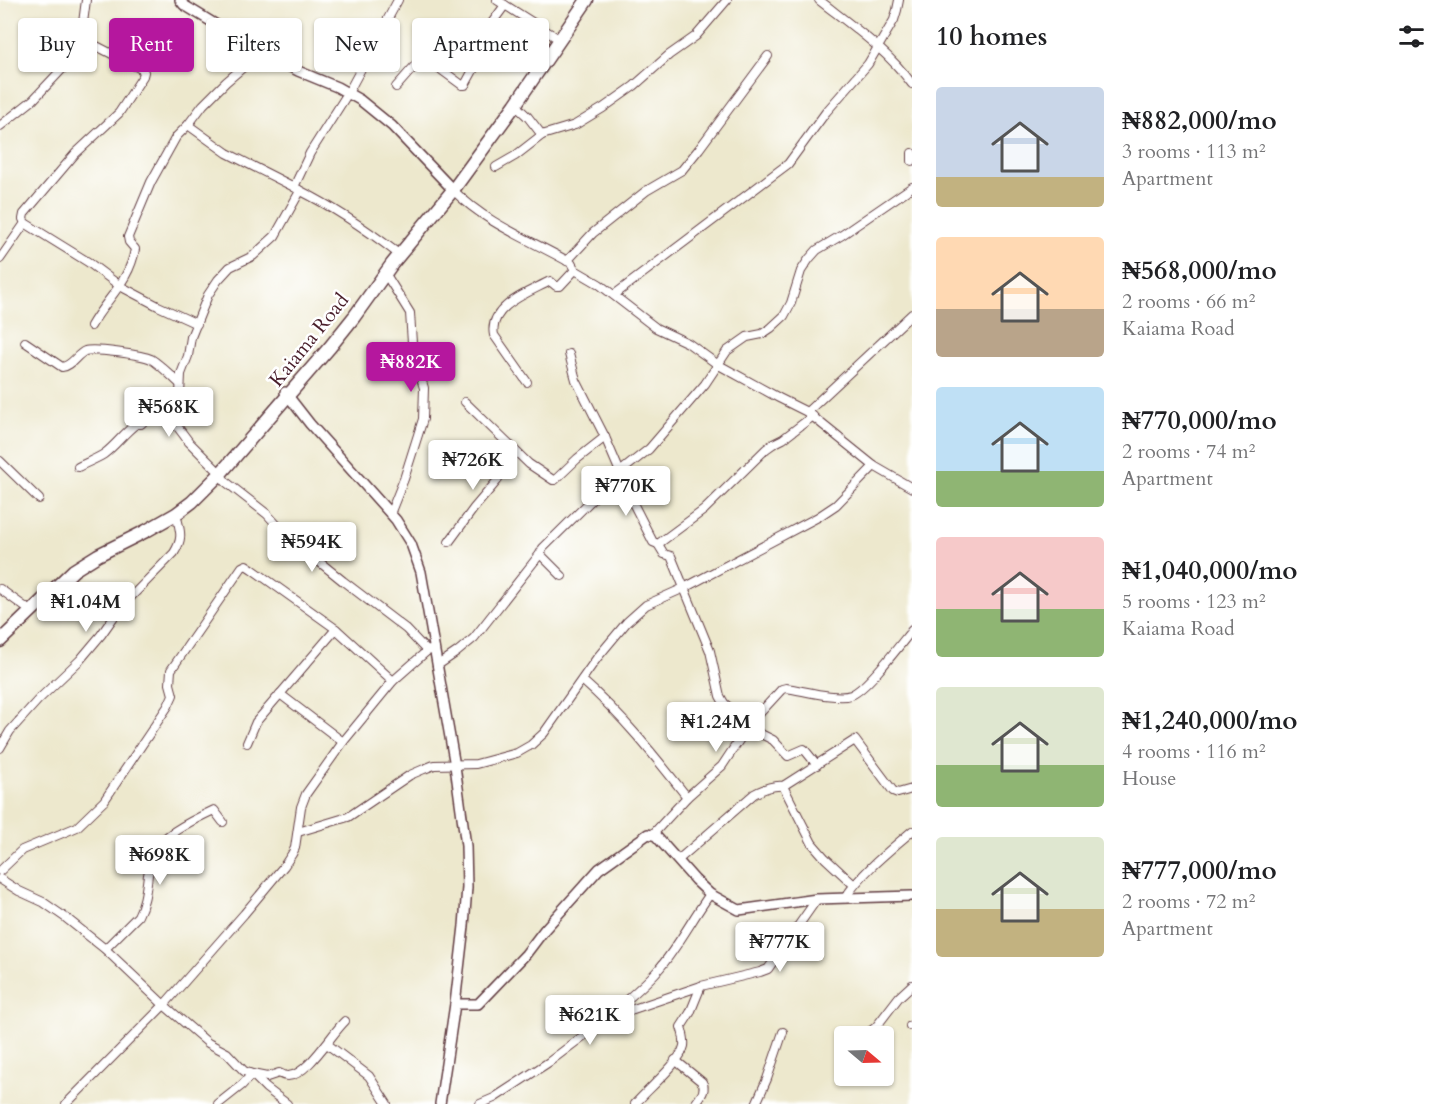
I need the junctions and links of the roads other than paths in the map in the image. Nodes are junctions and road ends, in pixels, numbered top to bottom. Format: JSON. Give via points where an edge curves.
{"nodes":[{"id":1,"x":86,"y":0,"type":"edge"},
{"id":2,"x":180,"y":0,"type":"edge"},
{"id":3,"x":398,"y":0,"type":"edge"},
{"id":4,"x":497,"y":0,"type":"edge"},
{"id":5,"x":579,"y":0,"type":"edge"},
{"id":6,"x":586,"y":0,"type":"edge"},
{"id":7,"x":727,"y":0,"type":"edge"},
{"id":8,"x":819,"y":0,"type":"edge"},
{"id":9,"x":898,"y":0,"type":"edge"},
{"id":10,"x":505,"y":5,"type":"junction"},
{"id":11,"x":84,"y":18,"type":"edge"},
{"id":12,"x":206,"y":18,"type":"edge"},
{"id":13,"x":554,"y":36,"type":"junction"},
{"id":14,"x":97,"y":46,"type":"edge"},
{"id":15,"x":879,"y":47,"type":"junction"},
{"id":16,"x":768,"y":56,"type":"dead end"},
{"id":17,"x":59,"y":72,"type":"edge"},
{"id":18,"x":238,"y":72,"type":"edge"},
{"id":19,"x":300,"y":72,"type":"edge"},
{"id":20,"x":912,"y":84,"type":"edge"},
{"id":21,"x":396,"y":87,"type":"dead end"},
{"id":22,"x":348,"y":93,"type":"junction"},
{"id":23,"x":514,"y":105,"type":"junction"},
{"id":24,"x":188,"y":125,"type":"junction"},
{"id":25,"x":0,"y":126,"type":"edge"},
{"id":26,"x":542,"y":135,"type":"junction"},
{"id":27,"x":912,"y":153,"type":"edge"},
{"id":28,"x":912,"y":160,"type":"edge"},
{"id":29,"x":496,"y":167,"type":"dead end"},
{"id":30,"x":296,"y":188,"type":"junction"},
{"id":31,"x":451,"y":188,"type":"junction"},
{"id":32,"x":912,"y":188,"type":"edge"},
{"id":33,"x":25,"y":223,"type":"junction"},
{"id":34,"x":396,"y":252,"type":"junction"},
{"id":35,"x":0,"y":259,"type":"edge"},
{"id":36,"x":567,"y":261,"type":"junction"},
{"id":37,"x":575,"y":270,"type":"junction"},
{"id":38,"x":385,"y":273,"type":"junction"},
{"id":39,"x":120,"y":286,"type":"junction"},
{"id":40,"x":614,"y":295,"type":"junction"},
{"id":41,"x":912,"y":314,"type":"edge"},
{"id":42,"x":197,"y":324,"type":"junction"},
{"id":43,"x":91,"y":326,"type":"dead end"},
{"id":44,"x":25,"y":342,"type":"dead end"},
{"id":45,"x":569,"y":354,"type":"dead end"},
{"id":46,"x":717,"y":364,"type":"junction"},
{"id":47,"x":527,"y":382,"type":"dead end"},
{"id":48,"x":180,"y":384,"type":"junction"},
{"id":49,"x":284,"y":397,"type":"junction"},
{"id":50,"x":465,"y":402,"type":"dead end"},
{"id":51,"x":810,"y":414,"type":"junction"},
{"id":52,"x":176,"y":419,"type":"junction"},
{"id":53,"x":605,"y":437,"type":"junction"},
{"id":54,"x":511,"y":446,"type":"junction"},
{"id":55,"x":0,"y":461,"type":"edge"},
{"id":56,"x":874,"y":466,"type":"junction"},
{"id":57,"x":78,"y":467,"type":"dead end"},
{"id":58,"x":218,"y":472,"type":"junction"},
{"id":59,"x":620,"y":472,"type":"junction"},
{"id":60,"x":912,"y":488,"type":"edge"},
{"id":61,"x":39,"y":499,"type":"dead end"},
{"id":62,"x":176,"y":514,"type":"junction"},
{"id":63,"x":390,"y":514,"type":"junction"},
{"id":64,"x":449,"y":542,"type":"dead end"},
{"id":65,"x":658,"y":544,"type":"junction"},
{"id":66,"x":540,"y":554,"type":"junction"},
{"id":67,"x":562,"y":576,"type":"dead end"},
{"id":68,"x":684,"y":588,"type":"junction"},
{"id":69,"x":0,"y":589,"type":"edge"},
{"id":70,"x":26,"y":607,"type":"junction"},
{"id":71,"x":336,"y":629,"type":"junction"},
{"id":72,"x":912,"y":630,"type":"edge"},
{"id":73,"x":0,"y":633,"type":"edge"},
{"id":74,"x":0,"y":640,"type":"edge"},
{"id":75,"x":431,"y":650,"type":"junction"},
{"id":76,"x":438,"y":665,"type":"junction"},
{"id":77,"x":582,"y":680,"type":"junction"},
{"id":78,"x":393,"y":681,"type":"junction"},
{"id":79,"x":279,"y":694,"type":"junction"},
{"id":80,"x":749,"y":725,"type":"junction"},
{"id":81,"x":343,"y":742,"type":"junction"},
{"id":82,"x":247,"y":743,"type":"dead end"},
{"id":83,"x":0,"y":748,"type":"edge"},
{"id":84,"x":817,"y":765,"type":"junction"},
{"id":85,"x":455,"y":766,"type":"junction"},
{"id":86,"x":783,"y":786,"type":"junction"},
{"id":87,"x":912,"y":789,"type":"edge"},
{"id":88,"x":687,"y":797,"type":"junction"},
{"id":89,"x":223,"y":822,"type":"dead end"},
{"id":90,"x":912,"y":831,"type":"edge"},
{"id":91,"x":298,"y":832,"type":"junction"},
{"id":92,"x":653,"y":834,"type":"junction"},
{"id":93,"x":678,"y":860,"type":"junction"},
{"id":94,"x":0,"y":871,"type":"edge"},
{"id":95,"x":0,"y":879,"type":"edge"},
{"id":96,"x":854,"y":885,"type":"junction"},
{"id":97,"x":710,"y":894,"type":"junction"},
{"id":98,"x":912,"y":896,"type":"edge"},
{"id":99,"x":845,"y":898,"type":"junction"},
{"id":100,"x":818,"y":899,"type":"junction"},
{"id":101,"x":105,"y":949,"type":"junction"},
{"id":102,"x":912,"y":985,"type":"edge"},
{"id":103,"x":701,"y":986,"type":"junction"},
{"id":104,"x":455,"y":1004,"type":"junction"},
{"id":105,"x":164,"y":1005,"type":"junction"},
{"id":106,"x":607,"y":1018,"type":"junction"},
{"id":107,"x":345,"y":1022,"type":"dead end"},
{"id":108,"x":877,"y":1026,"type":"edge"},
{"id":109,"x":783,"y":1032,"type":"dead end"},
{"id":110,"x":327,"y":1044,"type":"junction"},
{"id":111,"x":675,"y":1060,"type":"junction"},
{"id":112,"x":252,"y":1074,"type":"junction"},
{"id":113,"x":66,"y":1104,"type":"edge"},
{"id":114,"x":218,"y":1104,"type":"edge"},
{"id":115,"x":287,"y":1104,"type":"edge"},
{"id":116,"x":387,"y":1104,"type":"edge"},
{"id":117,"x":440,"y":1104,"type":"edge"},
{"id":118,"x":480,"y":1104,"type":"edge"},
{"id":119,"x":634,"y":1104,"type":"edge"},
{"id":120,"x":695,"y":1104,"type":"edge"},
{"id":121,"x":756,"y":1104,"type":"edge"}],
"edges":[{"from":1,"to":11,"type":"street"},
{"from":2,"to":12,"type":"street"},
{"from":3,"to":22,"type":"street"},
{"from":4,"to":10,"type":"street"},
{"from":5,"to":13,"type":"highway","name":"Kaiama Road"},
{"from":6,"to":23,"type":"highway","name":"Kaiama Road"},
{"from":7,"to":26,"type":"street","via":[[696,36],[603,108],[575,125]]},
{"from":8,"to":15,"type":"street"},
{"from":9,"to":15,"type":"street","via":[[894,20]]},
{"from":10,"to":13,"type":"street"},
{"from":10,"to":21,"type":"street","via":[[478,42],[477,63],[465,85],[424,59]]},
{"from":13,"to":31,"type":"highway","name":"Kaiama Road"},
{"from":14,"to":33,"type":"street","via":[[143,70],[143,76],[120,113],[75,153],[24,214]]},
{"from":15,"to":20,"type":"street"},
{"from":15,"to":40,"type":"street","via":[[788,164]]},
{"from":16,"to":36,"type":"street","via":[[682,170],[646,191],[593,232]]},
{"from":17,"to":25,"type":"street"},
{"from":18,"to":24,"type":"street"},
{"from":19,"to":22,"type":"street"},
{"from":22,"to":30,"type":"street","via":[[310,153]]},
{"from":22,"to":31,"type":"street","via":[[392,126]]},
{"from":23,"to":26,"type":"street"},
{"from":23,"to":31,"type":"highway","name":"Kaiama Road"},
{"from":24,"to":30,"type":"street","via":[[228,153]]},
{"from":24,"to":39,"type":"street","via":[[176,137],[151,182],[128,237],[135,251]]},
{"from":26,"to":29,"type":"street"},
{"from":27,"to":28,"type":"street"},
{"from":30,"to":34,"type":"street"},
{"from":30,"to":42,"type":"street","via":[[297,200],[275,236],[218,280]]},
{"from":31,"to":34,"type":"highway","name":"Kaiama Road"},
{"from":31,"to":36,"type":"street","via":[[497,225]]},
{"from":31,"to":38,"type":"highway","name":"Kaiama Road"},
{"from":32,"to":46,"type":"street","via":[[817,250],[801,271],[784,316],[762,334],[733,346]]},
{"from":33,"to":35,"type":"street"},
{"from":33,"to":39,"type":"street"},
{"from":34,"to":49,"type":"highway","name":"Kaiama Road"},
{"from":36,"to":37,"type":"street"},
{"from":37,"to":40,"type":"street"},
{"from":37,"to":47,"type":"street","via":[[560,286],[550,281],[514,300],[497,318],[494,335]]},
{"from":38,"to":49,"type":"highway","name":"Kaiama Road","via":[[354,317]]},
{"from":38,"to":63,"type":"street","via":[[410,313],[413,358],[424,388],[423,419]]},
{"from":39,"to":42,"type":"street"},
{"from":39,"to":43,"type":"street"},
{"from":40,"to":46,"type":"street","via":[[657,328],[688,343]]},
{"from":41,"to":51,"type":"street"},
{"from":42,"to":48,"type":"street"},
{"from":44,"to":48,"type":"street","via":[[62,367],[85,351],[145,357]]},
{"from":45,"to":53,"type":"street","via":[[576,380]]},
{"from":46,"to":51,"type":"street"},
{"from":46,"to":59,"type":"street","via":[[705,384],[649,449]]},
{"from":48,"to":52,"type":"street"},
{"from":49,"to":58,"type":"highway","name":"Kaiama Road"},
{"from":49,"to":63,"type":"street"},
{"from":50,"to":54,"type":"street"},
{"from":51,"to":56,"type":"street"},
{"from":51,"to":65,"type":"street","via":[[705,510]]},
{"from":52,"to":57,"type":"street","via":[[166,411],[156,411],[126,431],[104,453]]},
{"from":52,"to":58,"type":"street","via":[[180,432]]},
{"from":53,"to":54,"type":"street","via":[[555,480],[529,464]]},
{"from":53,"to":59,"type":"street"},
{"from":54,"to":64,"type":"street","via":[[497,481]]},
{"from":55,"to":61,"type":"street"},
{"from":56,"to":60,"type":"street"},
{"from":56,"to":68,"type":"street","via":[[836,505]]},
{"from":58,"to":62,"type":"highway","name":"Kaiama Road"},
{"from":58,"to":70,"type":"highway","name":"Kaiama Road","via":[[158,518],[73,564]]},
{"from":58,"to":75,"type":"street","via":[[285,534]]},
{"from":59,"to":65,"type":"street","via":[[653,542]]},
{"from":59,"to":66,"type":"street"},
{"from":62,"to":74,"type":"highway","name":"Kaiama Road","via":[[84,563]]},
{"from":62,"to":83,"type":"street","via":[[181,534],[174,553],[120,608],[80,660],[10,731]]},
{"from":63,"to":75,"type":"street","via":[[411,544],[421,572]]},
{"from":65,"to":68,"type":"street","via":[[664,554],[671,556]]},
{"from":66,"to":67,"type":"street"},
{"from":66,"to":76,"type":"street","via":[[474,638]]},
{"from":68,"to":77,"type":"street","via":[[646,605],[627,622]]},
{"from":68,"to":80,"type":"street","via":[[710,651],[720,696]]},
{"from":69,"to":70,"type":"street"},
{"from":70,"to":73,"type":"highway","name":"Kaiama Road"},
{"from":71,"to":78,"type":"street"},
{"from":71,"to":79,"type":"street"},
{"from":71,"to":94,"type":"street","via":[[246,565],[242,567],[171,670],[173,695],[168,706],[104,801],[77,827],[22,850]]},
{"from":72,"to":80,"type":"street","via":[[865,686],[851,695],[782,689]]},
{"from":75,"to":76,"type":"street"},
{"from":75,"to":78,"type":"street"},
{"from":76,"to":85,"type":"street"},
{"from":77,"to":85,"type":"street","via":[[544,734],[531,745],[486,762]]},
{"from":77,"to":88,"type":"street","via":[[648,747]]},
{"from":78,"to":81,"type":"street"},
{"from":79,"to":81,"type":"street"},
{"from":79,"to":82,"type":"street","via":[[256,722]]},
{"from":80,"to":84,"type":"street","via":[[773,740],[788,756],[804,748]]},
{"from":80,"to":88,"type":"street","via":[[722,766]]},
{"from":81,"to":91,"type":"street","via":[[306,794]]},
{"from":84,"to":86,"type":"street"},
{"from":84,"to":87,"type":"street","via":[[855,740],[893,791],[898,794]]},
{"from":85,"to":91,"type":"street","via":[[434,765],[424,769],[348,817]]},
{"from":85,"to":104,"type":"street","via":[[466,846],[467,887]]},
{"from":86,"to":93,"type":"street","via":[[764,788],[754,794]]},
{"from":86,"to":96,"type":"street","via":[[812,843]]},
{"from":88,"to":92,"type":"street"},
{"from":89,"to":101,"type":"street","via":[[214,810],[162,840],[151,859],[142,909]]},
{"from":90,"to":96,"type":"street"},
{"from":91,"to":105,"type":"street","via":[[295,848],[284,866]]},
{"from":92,"to":93,"type":"street"},
{"from":92,"to":104,"type":"street","via":[[598,869],[478,1004]]},
{"from":93,"to":97,"type":"street"},
{"from":95,"to":101,"type":"street","via":[[44,902]]},
{"from":96,"to":99,"type":"street"},
{"from":97,"to":100,"type":"street","via":[[739,910]]},
{"from":97,"to":106,"type":"street","via":[[657,971]]},
{"from":98,"to":99,"type":"street"},
{"from":99,"to":100,"type":"street"},
{"from":100,"to":103,"type":"street","via":[[768,969]]},
{"from":101,"to":105,"type":"street"},
{"from":102,"to":108,"type":"street"},
{"from":103,"to":106,"type":"street"},
{"from":103,"to":111,"type":"street","via":[[681,1027],[684,1048]]},
{"from":104,"to":117,"type":"street"},
{"from":105,"to":112,"type":"street"},
{"from":105,"to":113,"type":"street"},
{"from":106,"to":118,"type":"street","via":[[549,1062]]},
{"from":107,"to":110,"type":"street"},
{"from":109,"to":121,"type":"street"},
{"from":110,"to":112,"type":"street","via":[[291,1076]]},
{"from":110,"to":116,"type":"street","via":[[369,1076]]},
{"from":111,"to":119,"type":"street"},
{"from":111,"to":120,"type":"street","via":[[705,1086]]},
{"from":112,"to":114,"type":"street"},
{"from":112,"to":115,"type":"street"}]}
